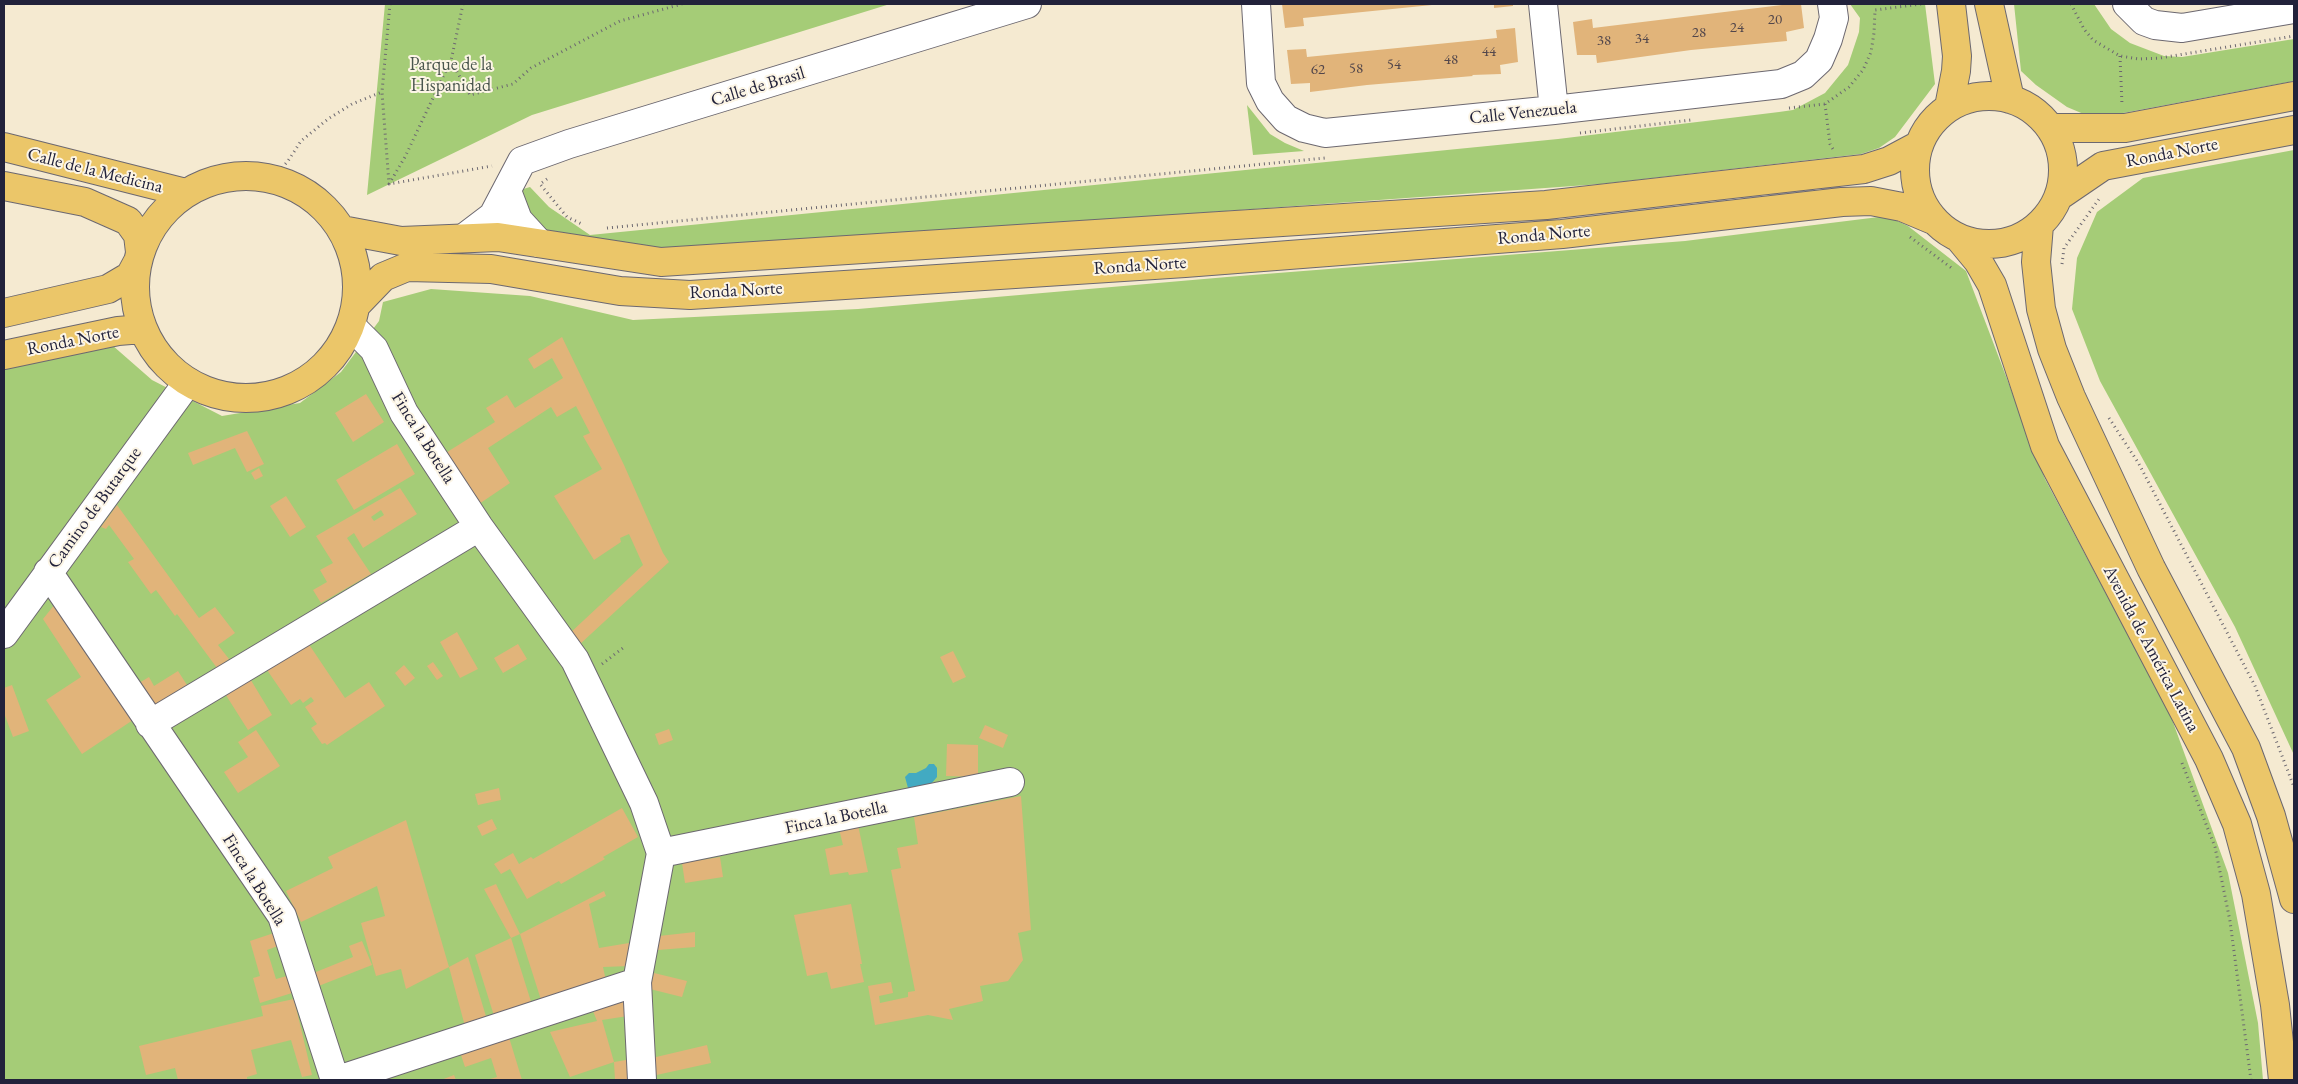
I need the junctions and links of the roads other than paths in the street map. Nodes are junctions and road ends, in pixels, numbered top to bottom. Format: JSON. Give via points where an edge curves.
{"nodes":[{"id":1,"x":1028,"y":4,"type":"edge"},
{"id":2,"x":1256,"y":4,"type":"edge"},
{"id":3,"x":1543,"y":4,"type":"edge"},
{"id":4,"x":1832,"y":4,"type":"edge"},
{"id":5,"x":1952,"y":4,"type":"edge"},
{"id":6,"x":1989,"y":4,"type":"edge"},
{"id":7,"x":2127,"y":4,"type":"edge"},
{"id":8,"x":2294,"y":9,"type":"edge"},
{"id":9,"x":2294,"y":96,"type":"edge"},
{"id":10,"x":2010,"y":99,"type":"junction"},
{"id":11,"x":1949,"y":107,"type":"junction"},
{"id":12,"x":1554,"y":110,"type":"junction"},
{"id":13,"x":2050,"y":128,"type":"junction"},
{"id":14,"x":2294,"y":130,"type":"edge"},
{"id":15,"x":1919,"y":145,"type":"junction"},
{"id":16,"x":4,"y":148,"type":"edge"},
{"id":17,"x":4,"y":186,"type":"edge"},
{"id":18,"x":507,"y":191,"type":"junction"},
{"id":19,"x":186,"y":194,"type":"junction"},
{"id":20,"x":2059,"y":196,"type":"junction"},
{"id":21,"x":1933,"y":220,"type":"junction"},
{"id":22,"x":2039,"y":225,"type":"junction"},
{"id":23,"x":342,"y":230,"type":"junction"},
{"id":24,"x":464,"y":238,"type":"junction"},
{"id":25,"x":1959,"y":238,"type":"junction"},
{"id":26,"x":539,"y":243,"type":"junction"},
{"id":27,"x":139,"y":258,"type":"junction"},
{"id":28,"x":4,"y":313,"type":"edge"},
{"id":29,"x":354,"y":315,"type":"junction"},
{"id":30,"x":143,"y":329,"type":"junction"},
{"id":31,"x":4,"y":355,"type":"edge"},
{"id":32,"x":188,"y":382,"type":"junction"},
{"id":33,"x":480,"y":527,"type":"junction"},
{"id":34,"x":48,"y":572,"type":"junction"},
{"id":35,"x":4,"y":634,"type":"edge"},
{"id":36,"x":150,"y":724,"type":"junction"},
{"id":37,"x":1010,"y":782,"type":"dead end"},
{"id":38,"x":661,"y":853,"type":"junction"},
{"id":39,"x":2294,"y":899,"type":"edge"},
{"id":40,"x":637,"y":982,"type":"junction"},
{"id":41,"x":336,"y":1080,"type":"edge"},
{"id":42,"x":642,"y":1080,"type":"edge"},
{"id":43,"x":2282,"y":1080,"type":"edge"}],
"edges":[{"from":1,"to":18,"type":"street","name":"Calle de Brasil","via":[[522,160]]},
{"from":2,"to":12,"type":"street","name":"Calle Venezuela","via":[[1261,83],[1270,101],[1286,119],[1304,128],[1324,133]]},
{"from":3,"to":12,"type":"street"},
{"from":4,"to":12,"type":"street","name":"Calle Venezuela","via":[[1834,18],[1819,60],[1803,75],[1781,84]]},
{"from":5,"to":11,"type":"main road","via":[[1957,56]]},
{"from":6,"to":10,"type":"main road"},
{"from":7,"to":8,"type":"street","via":[[2144,20],[2155,25],[2182,28]]},
{"from":9,"to":13,"type":"main road","name":"Ronda Norte","via":[[2125,128]]},
{"from":10,"to":11,"type":"main road","via":[[1968,98]]},
{"from":10,"to":13,"type":"main road","via":[[2033,110]]},
{"from":11,"to":15,"type":"main road","via":[[1926,130]]},
{"from":13,"to":20,"type":"main road","via":[[2060,149],[2063,173]]},
{"from":14,"to":20,"type":"main road","name":"Ronda Norte","via":[[2103,166]]},
{"from":15,"to":21,"type":"main road","via":[[1914,164],[1916,184],[1922,203]]},
{"from":15,"to":26,"type":"main road","name":"Ronda Norte","via":[[1889,161],[1864,169],[1546,205],[661,262]]},
{"from":16,"to":19,"type":"main road","name":"Calle de la Medicina"},
{"from":17,"to":27,"type":"main road","name":"Calle de la Medicina","via":[[85,202],[128,221],[138,235]]},
{"from":18,"to":24,"type":"street","via":[[493,216]]},
{"from":18,"to":26,"type":"street","via":[[518,220]]},
{"from":19,"to":23,"type":"main road","name":"Ronda Norte","via":[[228,178],[272,179],[293,186],[312,198],[329,212]]},
{"from":19,"to":27,"type":"main road","name":"Ronda Norte","via":[[158,219]]},
{"from":20,"to":22,"type":"main road"},
{"from":21,"to":25,"type":"main road"},
{"from":21,"to":29,"type":"main road","name":"Ronda Norte","via":[[1902,207],[1871,201],[1842,202],[1562,234],[1185,263],[690,295],[620,291],[491,269],[407,267],[383,277]]},
{"from":22,"to":25,"type":"main road","via":[[2021,237],[2001,243],[1980,244]]},
{"from":22,"to":39,"type":"main road","via":[[2036,262],[2041,309],[2052,349],[2151,568],[2246,748],[2271,816]]},
{"from":23,"to":24,"type":"main road","name":"Ronda Norte","via":[[401,241]]},
{"from":23,"to":29,"type":"main road","name":"Ronda Norte","via":[[352,251],[357,274]]},
{"from":24,"to":26,"type":"main road","name":"Ronda Norte","via":[[498,237]]},
{"from":25,"to":43,"type":"main road","name":"Avenida de América Latina","via":[[1992,285],[2045,446],[2210,759],[2237,824],[2256,894],[2275,1005]]},
{"from":27,"to":28,"type":"main road","name":"Ronda Norte","via":[[130,276],[108,289]]},
{"from":27,"to":30,"type":"main road","name":"Ronda Norte","via":[[136,308]]},
{"from":29,"to":32,"type":"main road","name":"Ronda Norte","via":[[335,354],[312,378],[283,392],[251,398],[218,395]]},
{"from":29,"to":33,"type":"street","name":"Finca la Botella","via":[[404,413]]},
{"from":30,"to":31,"type":"main road","name":"Ronda Norte","via":[[118,331]]},
{"from":30,"to":32,"type":"main road","name":"Ronda Norte","via":[[169,368]]},
{"from":32,"to":34,"type":"street","name":"Camino de Butarque"},
{"from":33,"to":36,"type":"street"},
{"from":33,"to":38,"type":"street","name":"Finca la Botella","via":[[575,660],[644,803]]},
{"from":34,"to":35,"type":"street","name":"Camino de Butarque"},
{"from":34,"to":36,"type":"street","name":"Finca la Botella"},
{"from":36,"to":41,"type":"street","name":"Finca la Botella","via":[[282,916]]},
{"from":37,"to":38,"type":"street","name":"Finca la Botella"},
{"from":38,"to":40,"type":"street","name":"Finca la Botella"},
{"from":40,"to":41,"type":"street","name":"Finca la Botella"},
{"from":40,"to":42,"type":"street","name":"Finca la Botella"}]}
